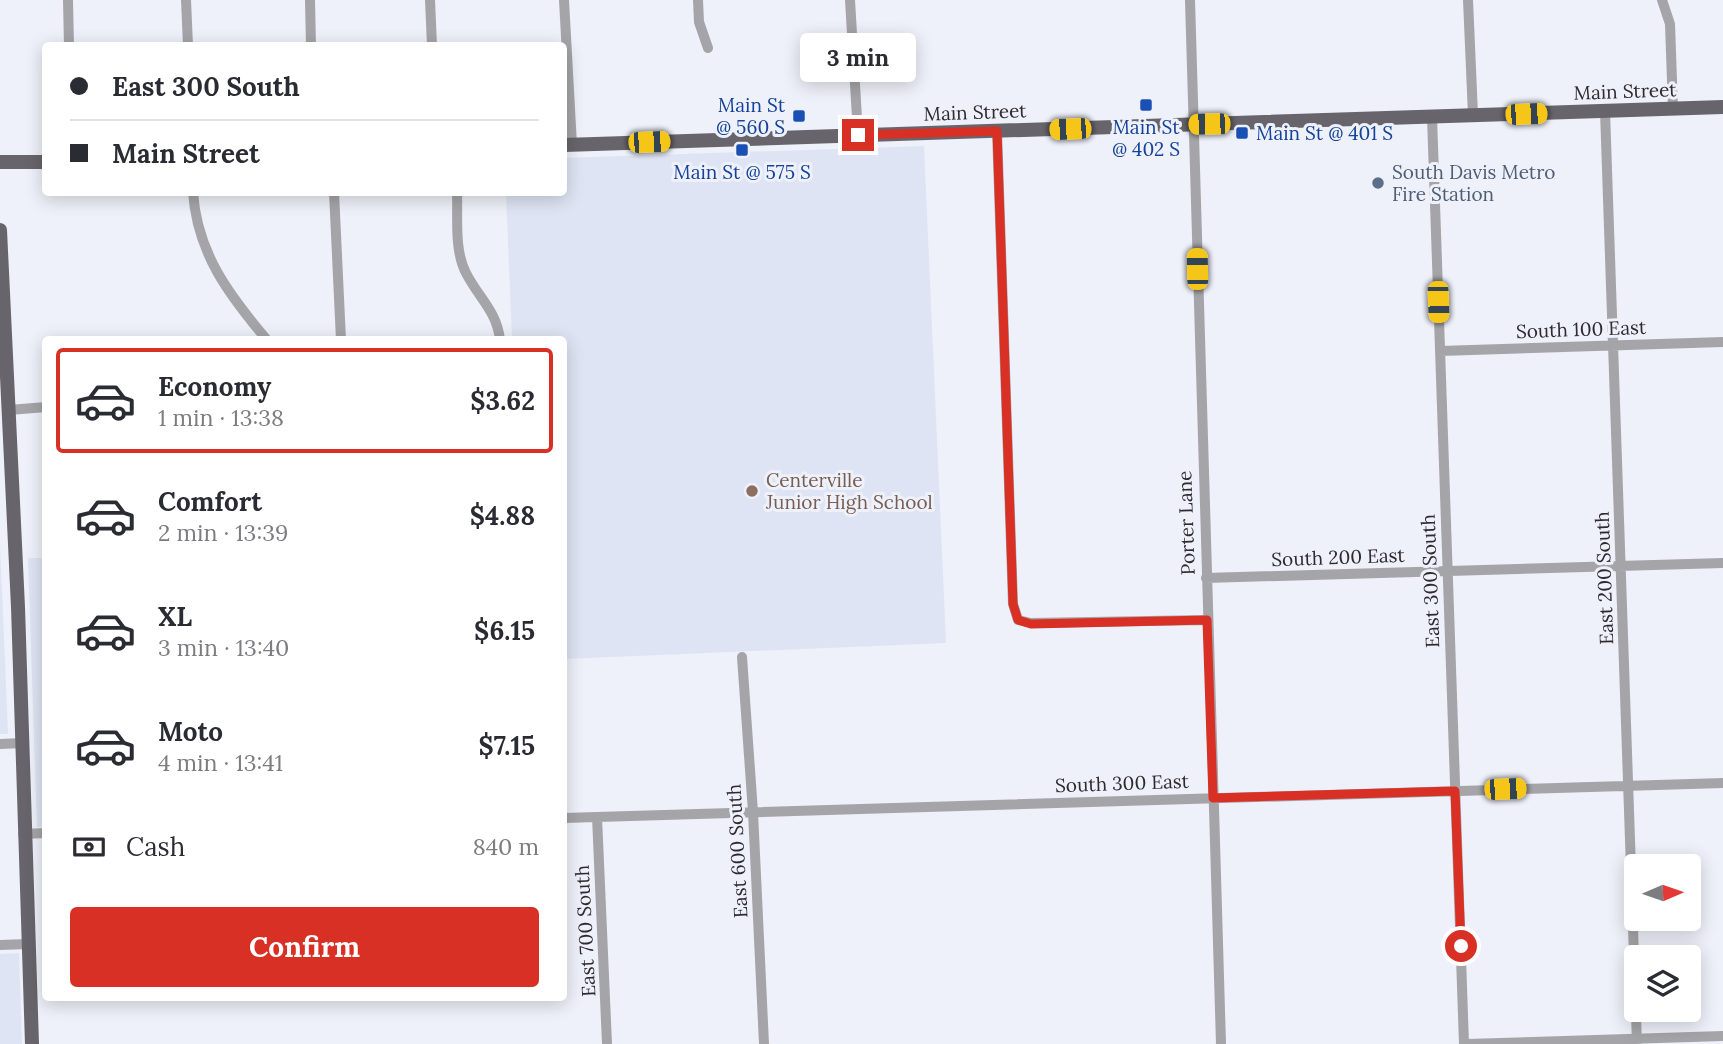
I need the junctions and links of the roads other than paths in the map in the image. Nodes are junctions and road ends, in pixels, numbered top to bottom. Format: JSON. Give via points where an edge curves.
{"nodes":[{"id":1,"x":68,"y":0,"type":"edge"},
{"id":2,"x":186,"y":0,"type":"edge"},
{"id":3,"x":310,"y":0,"type":"edge"},
{"id":4,"x":430,"y":0,"type":"edge"},
{"id":5,"x":564,"y":0,"type":"edge"},
{"id":6,"x":698,"y":0,"type":"edge"},
{"id":7,"x":850,"y":0,"type":"edge"},
{"id":8,"x":1190,"y":0,"type":"edge"},
{"id":9,"x":1468,"y":0,"type":"edge"},
{"id":10,"x":1662,"y":0,"type":"edge"},
{"id":11,"x":69,"y":42,"type":"edge"},
{"id":12,"x":188,"y":42,"type":"edge"},
{"id":13,"x":311,"y":42,"type":"edge"},
{"id":14,"x":432,"y":42,"type":"edge"},
{"id":15,"x":565,"y":42,"type":"edge"},
{"id":16,"x":708,"y":47,"type":"dead end"},
{"id":17,"x":1723,"y":107,"type":"edge"},
{"id":18,"x":567,"y":109,"type":"edge"},
{"id":19,"x":1673,"y":109,"type":"junction"},
{"id":20,"x":1605,"y":111,"type":"junction"},
{"id":21,"x":1473,"y":115,"type":"junction"},
{"id":22,"x":1432,"y":117,"type":"junction"},
{"id":23,"x":1194,"y":124,"type":"junction"},
{"id":24,"x":997,"y":131,"type":"junction"},
{"id":25,"x":858,"y":135,"type":"junction"},
{"id":26,"x":568,"y":145,"type":"edge"},
{"id":27,"x":0,"y":162,"type":"edge"},
{"id":28,"x":42,"y":162,"type":"edge"},
{"id":29,"x":194,"y":196,"type":"edge"},
{"id":30,"x":334,"y":196,"type":"edge"},
{"id":31,"x":457,"y":196,"type":"edge"},
{"id":32,"x":0,"y":230,"type":"edge"},
{"id":33,"x":264,"y":336,"type":"edge"},
{"id":34,"x":341,"y":336,"type":"edge"},
{"id":35,"x":499,"y":336,"type":"edge"},
{"id":36,"x":1723,"y":342,"type":"edge"},
{"id":37,"x":1613,"y":345,"type":"junction"},
{"id":38,"x":1440,"y":351,"type":"junction"},
{"id":39,"x":42,"y":407,"type":"edge"},
{"id":40,"x":9,"y":410,"type":"junction"},
{"id":41,"x":1723,"y":563,"type":"edge"},
{"id":42,"x":1621,"y":566,"type":"junction"},
{"id":43,"x":1447,"y":571,"type":"junction"},
{"id":44,"x":1206,"y":578,"type":"junction"},
{"id":45,"x":1207,"y":620,"type":"junction"},
{"id":46,"x":742,"y":657,"type":"dead end"},
{"id":47,"x":23,"y":743,"type":"junction"},
{"id":48,"x":0,"y":744,"type":"edge"},
{"id":49,"x":1723,"y":783,"type":"edge"},
{"id":50,"x":1628,"y":786,"type":"junction"},
{"id":51,"x":1455,"y":791,"type":"junction"},
{"id":52,"x":1213,"y":798,"type":"junction"},
{"id":53,"x":754,"y":812,"type":"junction"},
{"id":54,"x":597,"y":817,"type":"junction"},
{"id":55,"x":567,"y":818,"type":"edge"},
{"id":56,"x":42,"y":833,"type":"edge"},
{"id":57,"x":23,"y":834,"type":"junction"},
{"id":58,"x":28,"y":944,"type":"junction"},
{"id":59,"x":0,"y":945,"type":"edge"},
{"id":60,"x":1723,"y":1037,"type":"edge"},
{"id":61,"x":1637,"y":1041,"type":"edge"},
{"id":62,"x":32,"y":1044,"type":"edge"},
{"id":63,"x":607,"y":1044,"type":"edge"},
{"id":64,"x":764,"y":1044,"type":"edge"},
{"id":65,"x":1221,"y":1044,"type":"edge"},
{"id":66,"x":1465,"y":1044,"type":"edge"}],
"edges":[{"from":1,"to":11,"type":"street"},
{"from":2,"to":12,"type":"street"},
{"from":3,"to":13,"type":"street"},
{"from":4,"to":14,"type":"street"},
{"from":5,"to":15,"type":"street"},
{"from":6,"to":16,"type":"street","via":[[699,22]]},
{"from":7,"to":25,"type":"street"},
{"from":8,"to":23,"type":"street","name":"Porter Lane"},
{"from":9,"to":21,"type":"street"},
{"from":10,"to":19,"type":"street","via":[[1670,24]]},
{"from":17,"to":19,"type":"main road","name":"Main Street"},
{"from":18,"to":26,"type":"street"},
{"from":19,"to":20,"type":"main road","name":"Main Street"},
{"from":20,"to":21,"type":"main road","name":"Main Street"},
{"from":20,"to":37,"type":"street","name":"East 200 South"},
{"from":21,"to":22,"type":"main road","name":"Main Street"},
{"from":22,"to":23,"type":"main road","name":"Main Street"},
{"from":22,"to":38,"type":"street","name":"East 300 South"},
{"from":23,"to":24,"type":"main road","name":"Main Street"},
{"from":23,"to":44,"type":"street","name":"Porter Lane"},
{"from":24,"to":25,"type":"main road","name":"Main Street"},
{"from":24,"to":45,"type":"street","via":[[1013,604],[1018,620],[1031,624]]},
{"from":25,"to":26,"type":"main road","name":"Main Street"},
{"from":27,"to":28,"type":"main road"},
{"from":29,"to":33,"type":"street","via":[[203,247],[216,273]]},
{"from":30,"to":34,"type":"street"},
{"from":31,"to":35,"type":"street","via":[[461,261],[495,314]]},
{"from":32,"to":40,"type":"main road"},
{"from":36,"to":37,"type":"street","name":"South 100 East"},
{"from":37,"to":38,"type":"street","name":"South 100 East"},
{"from":37,"to":42,"type":"street","name":"East 200 South"},
{"from":38,"to":43,"type":"street","name":"East 300 South"},
{"from":39,"to":40,"type":"street"},
{"from":40,"to":47,"type":"main road"},
{"from":41,"to":42,"type":"street","name":"South 200 East"},
{"from":42,"to":43,"type":"street","name":"South 200 East"},
{"from":42,"to":50,"type":"street","name":"East 200 South"},
{"from":43,"to":44,"type":"street","name":"South 200 East"},
{"from":43,"to":51,"type":"street","name":"East 300 South"},
{"from":44,"to":45,"type":"street","name":"Porter Lane"},
{"from":45,"to":52,"type":"street","name":"Porter Lane"},
{"from":46,"to":53,"type":"street","name":"East 600 South"},
{"from":47,"to":48,"type":"street"},
{"from":47,"to":57,"type":"main road"},
{"from":49,"to":50,"type":"street","name":"South 300 East"},
{"from":50,"to":51,"type":"street","name":"South 300 East"},
{"from":50,"to":61,"type":"street","name":"East 200 South"},
{"from":51,"to":52,"type":"street","name":"South 300 East"},
{"from":51,"to":66,"type":"street","name":"East 300 South"},
{"from":52,"to":53,"type":"street","name":"South 300 East"},
{"from":52,"to":65,"type":"street","name":"Porter Lane"},
{"from":53,"to":54,"type":"street","name":"South 300 East"},
{"from":53,"to":64,"type":"street","name":"East 600 South"},
{"from":54,"to":55,"type":"street","name":"South 300 East"},
{"from":54,"to":63,"type":"street","name":"East 700 South"},
{"from":56,"to":57,"type":"street"},
{"from":57,"to":58,"type":"main road"},
{"from":58,"to":59,"type":"street"},
{"from":58,"to":62,"type":"main road"},
{"from":60,"to":61,"type":"street"},
{"from":61,"to":66,"type":"street"}]}
